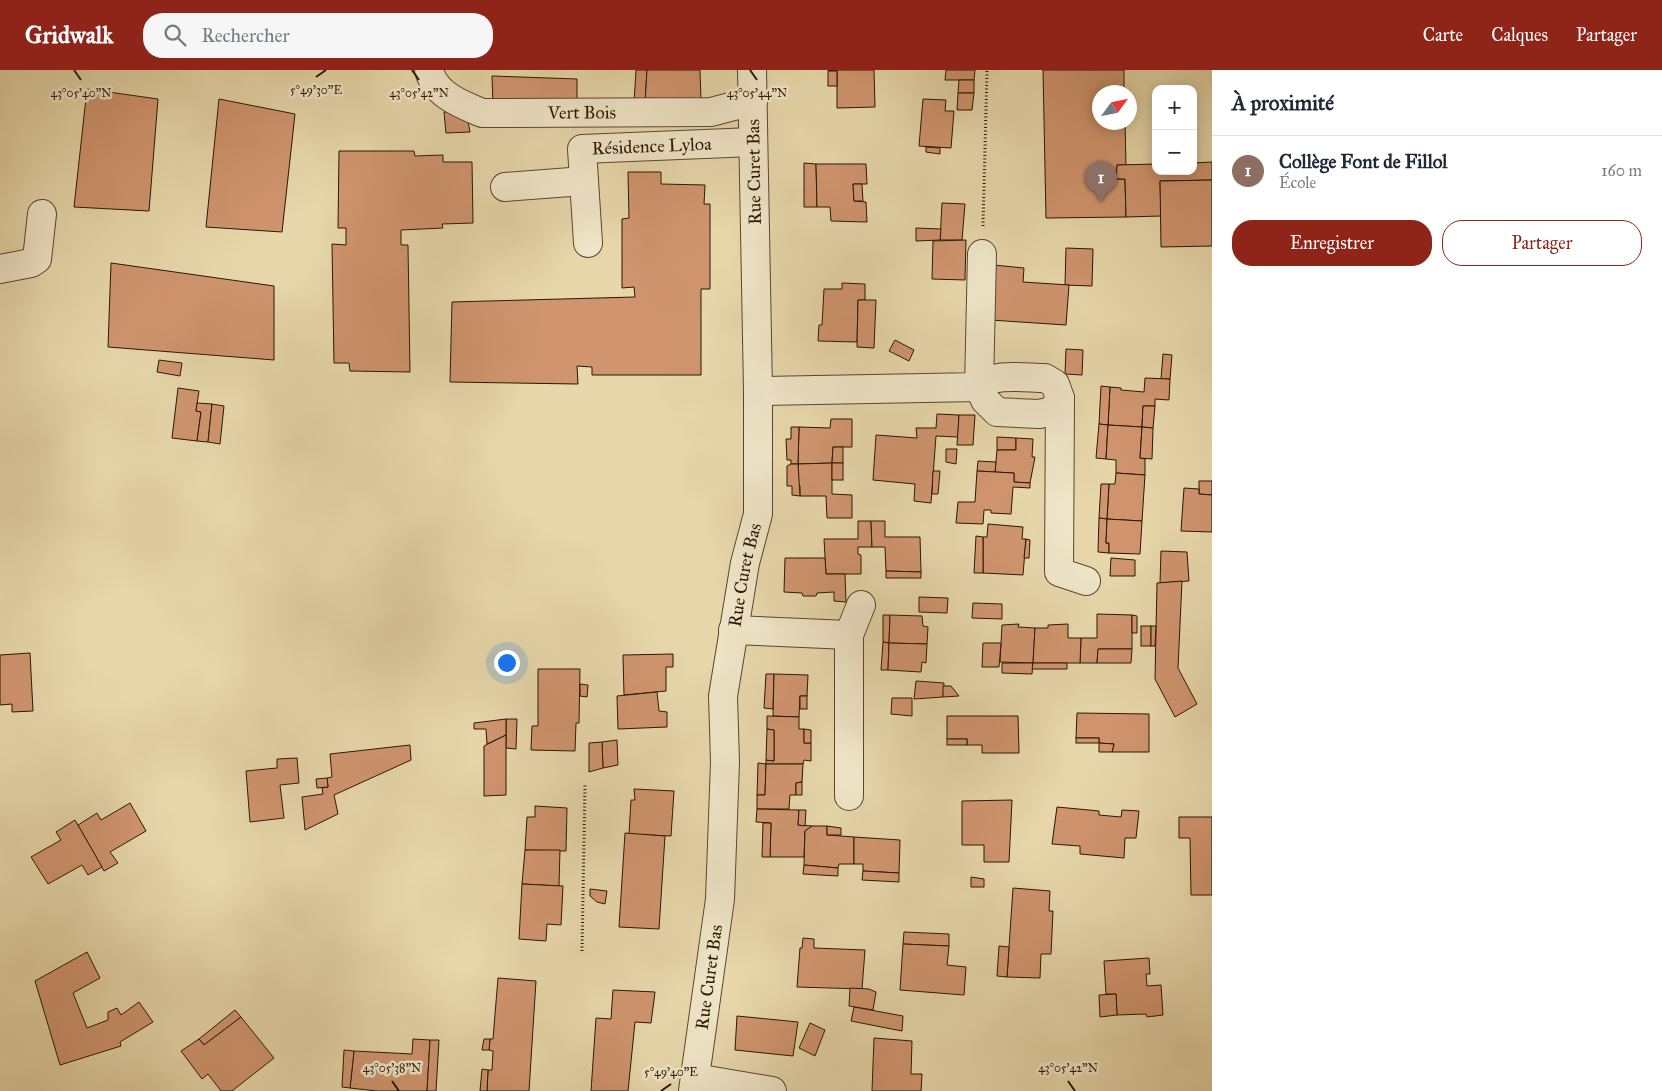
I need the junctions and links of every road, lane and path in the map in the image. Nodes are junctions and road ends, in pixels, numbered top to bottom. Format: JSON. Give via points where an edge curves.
{"nodes":[{"id":1,"x":429,"y":70,"type":"edge"},
{"id":2,"x":752,"y":70,"type":"edge"},
{"id":3,"x":987,"y":70,"type":"edge"},
{"id":4,"x":753,"y":101,"type":"junction"},
{"id":5,"x":753,"y":142,"type":"junction"},
{"id":6,"x":584,"y":181,"type":"junction"},
{"id":7,"x":505,"y":186,"type":"dead end"},
{"id":8,"x":42,"y":214,"type":"dead end"},
{"id":9,"x":588,"y":242,"type":"dead end"},
{"id":10,"x":982,"y":254,"type":"joint"},
{"id":11,"x":0,"y":269,"type":"edge"},
{"id":12,"x":978,"y":387,"type":"junction"},
{"id":13,"x":758,"y":391,"type":"junction"},
{"id":14,"x":1086,"y":582,"type":"dead end"},
{"id":15,"x":861,"y":605,"type":"dead end"},
{"id":16,"x":733,"y":630,"type":"junction"},
{"id":17,"x":849,"y":635,"type":"junction"},
{"id":18,"x":585,"y":785,"type":"dead end"},
{"id":19,"x":849,"y":796,"type":"dead end"},
{"id":20,"x":582,"y":952,"type":"dead end"},
{"id":21,"x":694,"y":1084,"type":"edge"},
{"id":22,"x":772,"y":1091,"type":"edge"}],
"edges":[{"from":1,"to":4,"type":"street","name":"Vert Bois","via":[[441,92],[482,113],[711,112]]},
{"from":2,"to":4,"type":"street","name":"Rue Curet Bas"},
{"from":3,"to":10,"type":"path"},
{"from":4,"to":5,"type":"street","name":"Rue Curet Bas"},
{"from":5,"to":6,"type":"street","name":"Résidence Lyloa","via":[[582,149]]},
{"from":5,"to":13,"type":"street","name":"Rue Curet Bas"},
{"from":6,"to":7,"type":"street","name":"Résidence Lyloa"},
{"from":6,"to":9,"type":"street","name":"Résidence Lyloa"},
{"from":8,"to":11,"type":"street","via":[[37,259]]},
{"from":10,"to":12,"type":"street"},
{"from":12,"to":13,"type":"street"},
{"from":12,"to":14,"type":"street","via":[[997,412],[1039,414],[1053,411],[1060,398],[1060,572]]},
{"from":13,"to":16,"type":"street","name":"Rue Curet Bas","via":[[758,514]]},
{"from":15,"to":17,"type":"street"},
{"from":16,"to":17,"type":"street"},
{"from":16,"to":21,"type":"street","name":"Rue Curet Bas","via":[[723,696],[725,762],[720,899]]},
{"from":17,"to":19,"type":"street"},
{"from":18,"to":20,"type":"path"},
{"from":21,"to":22,"type":"street","name":"Rue Curet Bas"}]}
